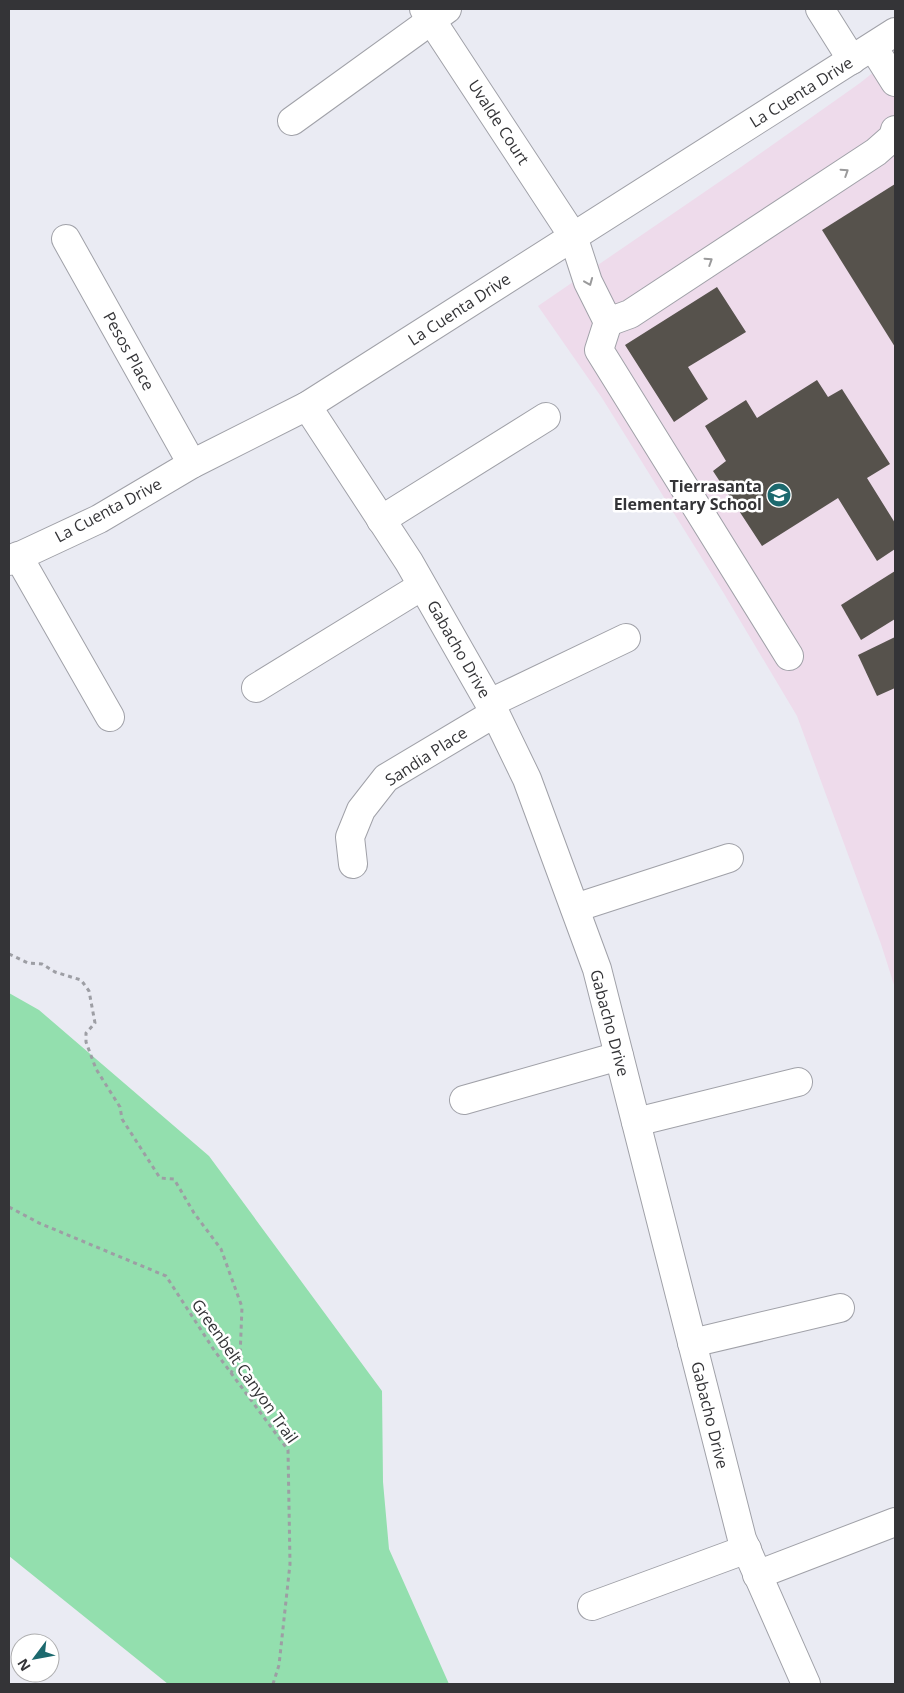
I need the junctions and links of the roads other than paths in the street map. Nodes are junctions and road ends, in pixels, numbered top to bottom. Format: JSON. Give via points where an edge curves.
{"nodes":[{"id":1,"x":820,"y":9,"type":"edge"},
{"id":2,"x":435,"y":13,"type":"edge"},
{"id":3,"x":895,"y":32,"type":"edge"},
{"id":4,"x":862,"y":54,"type":"junction"},
{"id":5,"x":895,"y":82,"type":"edge"},
{"id":6,"x":292,"y":121,"type":"dead end"},
{"id":7,"x":895,"y":130,"type":"edge"},
{"id":8,"x":573,"y":236,"type":"junction"},
{"id":9,"x":66,"y":239,"type":"dead end"},
{"id":10,"x":608,"y":322,"type":"junction"},
{"id":11,"x":307,"y":406,"type":"junction"},
{"id":12,"x":546,"y":417,"type":"dead end"},
{"id":13,"x":192,"y":464,"type":"junction"},
{"id":14,"x":381,"y":520,"type":"junction"},
{"id":15,"x":14,"y":558,"type":"edge"},
{"id":16,"x":422,"y":586,"type":"junction"},
{"id":17,"x":626,"y":638,"type":"dead end"},
{"id":18,"x":789,"y":656,"type":"dead end"},
{"id":19,"x":256,"y":688,"type":"dead end"},
{"id":20,"x":493,"y":708,"type":"junction"},
{"id":21,"x":110,"y":717,"type":"dead end"},
{"id":22,"x":729,"y":858,"type":"dead end"},
{"id":23,"x":353,"y":864,"type":"dead end"},
{"id":24,"x":575,"y":908,"type":"junction"},
{"id":25,"x":619,"y":1056,"type":"junction"},
{"id":26,"x":798,"y":1082,"type":"dead end"},
{"id":27,"x":464,"y":1100,"type":"dead end"},
{"id":28,"x":636,"y":1122,"type":"junction"},
{"id":29,"x":840,"y":1308,"type":"dead end"},
{"id":30,"x":692,"y":1343,"type":"junction"},
{"id":31,"x":895,"y":1522,"type":"edge"},
{"id":32,"x":747,"y":1549,"type":"junction"},
{"id":33,"x":758,"y":1575,"type":"junction"},
{"id":34,"x":592,"y":1606,"type":"dead end"},
{"id":35,"x":806,"y":1684,"type":"edge"}],
"edges":[{"from":1,"to":4,"type":"street"},
{"from":2,"to":6,"type":"street"},
{"from":2,"to":8,"type":"street","name":"Uvalde Court"},
{"from":3,"to":4,"type":"street","name":"La Cuenta Drive"},
{"from":4,"to":5,"type":"street"},
{"from":4,"to":8,"type":"street","name":"La Cuenta Drive"},
{"from":10,"to":7,"type":"street","one_way":true,"via":[[630,314],[876,152]]},
{"from":8,"to":10,"type":"street","name":"Uvalde Court","one_way":true,"via":[[588,282]]},
{"from":8,"to":11,"type":"street","name":"La Cuenta Drive"},
{"from":9,"to":13,"type":"street","name":"Pesos Place"},
{"from":10,"to":18,"type":"street","via":[[598,350]]},
{"from":11,"to":13,"type":"street","name":"La Cuenta Drive"},
{"from":11,"to":14,"type":"street","name":"Gabacho Drive"},
{"from":12,"to":14,"type":"street"},
{"from":13,"to":15,"type":"street","name":"La Cuenta Drive","via":[[99,519]]},
{"from":14,"to":16,"type":"street","name":"Gabacho Drive"},
{"from":15,"to":21,"type":"street"},
{"from":16,"to":19,"type":"street"},
{"from":16,"to":20,"type":"street","name":"Gabacho Drive"},
{"from":17,"to":20,"type":"street","name":"Sandia Place"},
{"from":20,"to":23,"type":"street","name":"Sandia Place","via":[[386,778],[361,810],[350,837]]},
{"from":20,"to":24,"type":"street","name":"Gabacho Drive","via":[[527,779]]},
{"from":22,"to":24,"type":"street"},
{"from":24,"to":25,"type":"street","name":"Gabacho Drive","via":[[597,969]]},
{"from":25,"to":27,"type":"street"},
{"from":25,"to":28,"type":"street","name":"Gabacho Drive"},
{"from":26,"to":28,"type":"street"},
{"from":28,"to":30,"type":"street","name":"Gabacho Drive"},
{"from":29,"to":30,"type":"street"},
{"from":30,"to":32,"type":"street","name":"Gabacho Drive"},
{"from":31,"to":33,"type":"street"},
{"from":32,"to":33,"type":"street","name":"Gabacho Drive"},
{"from":32,"to":34,"type":"street"},
{"from":33,"to":35,"type":"street","name":"Gabacho Drive"}]}
